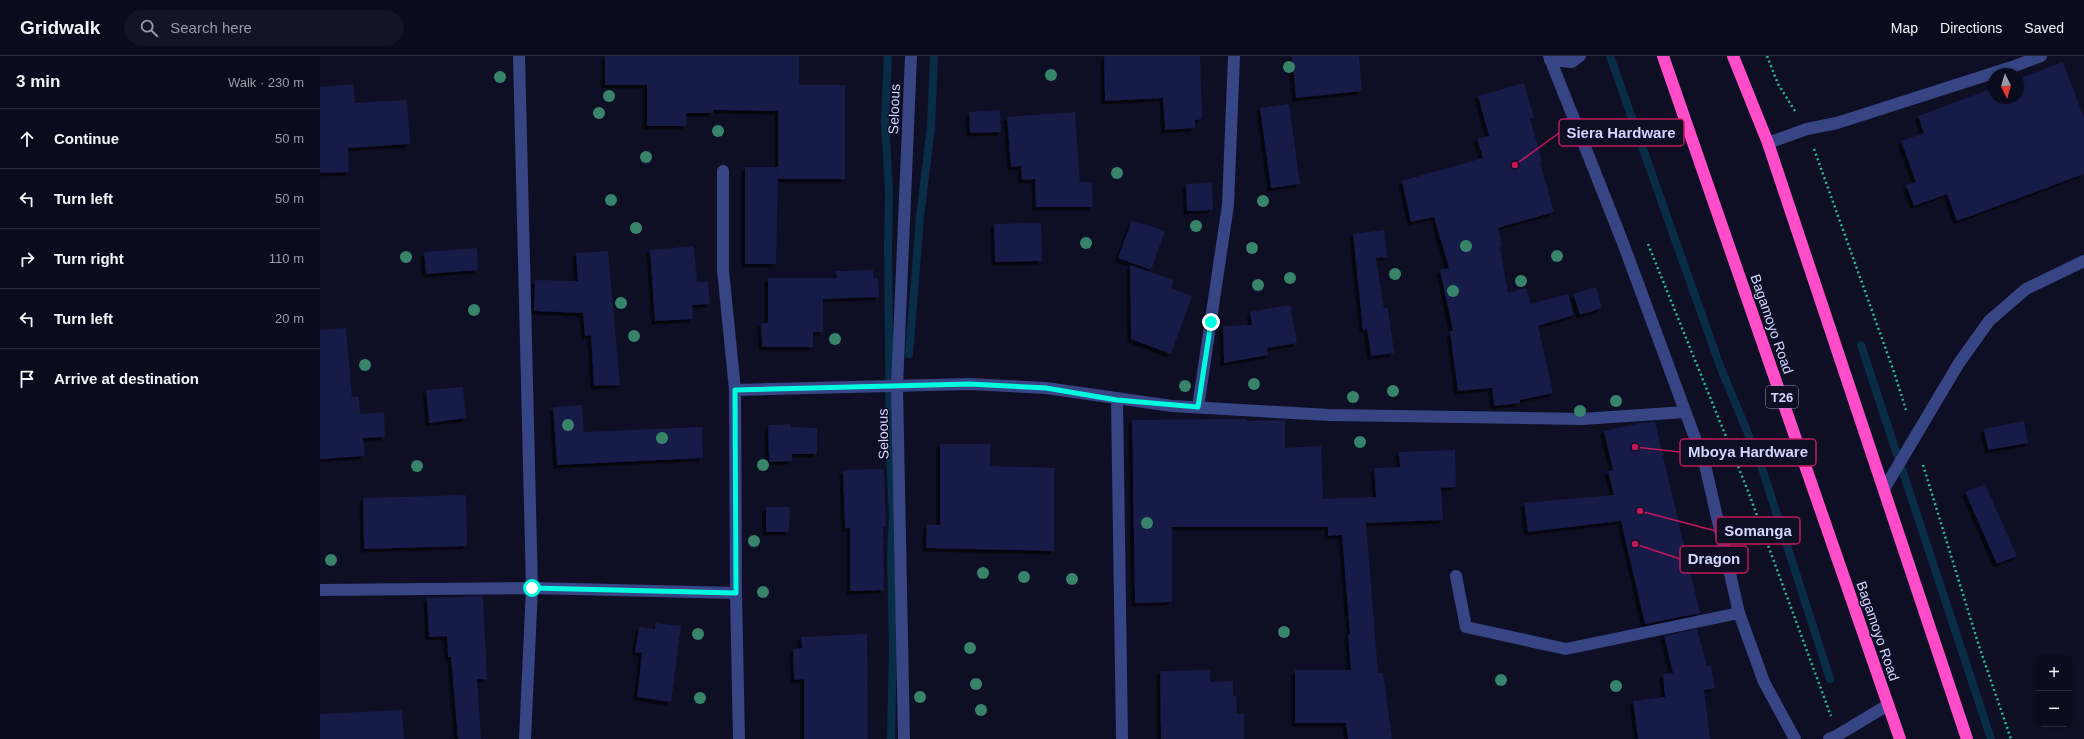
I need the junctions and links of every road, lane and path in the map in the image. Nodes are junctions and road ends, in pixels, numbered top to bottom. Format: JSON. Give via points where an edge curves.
{"nodes":[{"id":1,"x":518,"y":56,"type":"edge"},
{"id":2,"x":911,"y":56,"type":"edge"},
{"id":3,"x":1234,"y":56,"type":"edge"},
{"id":4,"x":1580,"y":56,"type":"edge"},
{"id":5,"x":1663,"y":56,"type":"edge"},
{"id":6,"x":1733,"y":56,"type":"edge"},
{"id":7,"x":1767,"y":56,"type":"edge"},
{"id":8,"x":2041,"y":56,"type":"edge"},
{"id":9,"x":1550,"y":58,"type":"edge"},
{"id":10,"x":1807,"y":129,"type":"junction"},
{"id":11,"x":1768,"y":143,"type":"junction"},
{"id":12,"x":723,"y":171,"type":"dead end"},
{"id":13,"x":1645,"y":237,"type":"dead end"},
{"id":14,"x":2084,"y":261,"type":"edge"},
{"id":15,"x":897,"y":387,"type":"junction"},
{"id":16,"x":735,"y":390,"type":"junction"},
{"id":17,"x":1117,"y":400,"type":"junction"},
{"id":18,"x":1198,"y":407,"type":"junction"},
{"id":19,"x":1685,"y":412,"type":"junction"},
{"id":20,"x":1884,"y":489,"type":"junction"},
{"id":21,"x":1456,"y":576,"type":"dead end"},
{"id":22,"x":532,"y":588,"type":"junction"},
{"id":23,"x":320,"y":590,"type":"edge"},
{"id":24,"x":736,"y":593,"type":"junction"},
{"id":25,"x":1739,"y":613,"type":"junction"},
{"id":26,"x":1888,"y":705,"type":"junction"},
{"id":27,"x":1834,"y":737,"type":"edge"},
{"id":28,"x":525,"y":739,"type":"edge"},
{"id":29,"x":739,"y":739,"type":"edge"},
{"id":30,"x":904,"y":739,"type":"edge"},
{"id":31,"x":1122,"y":739,"type":"edge"},
{"id":32,"x":1794,"y":739,"type":"edge"},
{"id":33,"x":1900,"y":739,"type":"edge"},
{"id":34,"x":1967,"y":739,"type":"edge"}],
"edges":[{"from":1,"to":22,"type":"street"},
{"from":2,"to":15,"type":"street","name":"Seloous"},
{"from":3,"to":18,"type":"street","via":[[1228,205]]},
{"from":4,"to":9,"type":"street","via":[[1572,62]]},
{"from":5,"to":26,"type":"highway","name":"Bagamoyo Road","number":"T26"},
{"from":6,"to":11,"type":"highway"},
{"from":7,"to":10,"type":"path","via":[[1778,84]]},
{"from":8,"to":10,"type":"street","via":[[1837,123]]},
{"from":9,"to":19,"type":"street","via":[[1623,243]]},
{"from":10,"to":11,"type":"street"},
{"from":11,"to":20,"type":"highway"},
{"from":12,"to":16,"type":"street","via":[[723,270]]},
{"from":13,"to":27,"type":"path","via":[[1748,491]]},
{"from":14,"to":20,"type":"street","via":[[2026,289],[1989,320],[1959,363]]},
{"from":15,"to":16,"type":"street"},
{"from":15,"to":17,"type":"street","via":[[969,384],[1031,388]]},
{"from":15,"to":30,"type":"street","name":"Seloous"},
{"from":16,"to":24,"type":"street"},
{"from":17,"to":18,"type":"street"},
{"from":17,"to":31,"type":"street"},
{"from":18,"to":19,"type":"street","via":[[1329,414],[1582,419]]},
{"from":19,"to":25,"type":"street","via":[[1705,465]]},
{"from":20,"to":34,"type":"highway"},
{"from":21,"to":25,"type":"street","via":[[1466,627],[1566,649]]},
{"from":22,"to":23,"type":"street"},
{"from":22,"to":24,"type":"street"},
{"from":22,"to":28,"type":"street"},
{"from":24,"to":29,"type":"street"},
{"from":25,"to":32,"type":"street","via":[[1764,682]]},
{"from":26,"to":27,"type":"street"},
{"from":26,"to":33,"type":"highway","name":"Bagamoyo Road","number":"T26"}]}
